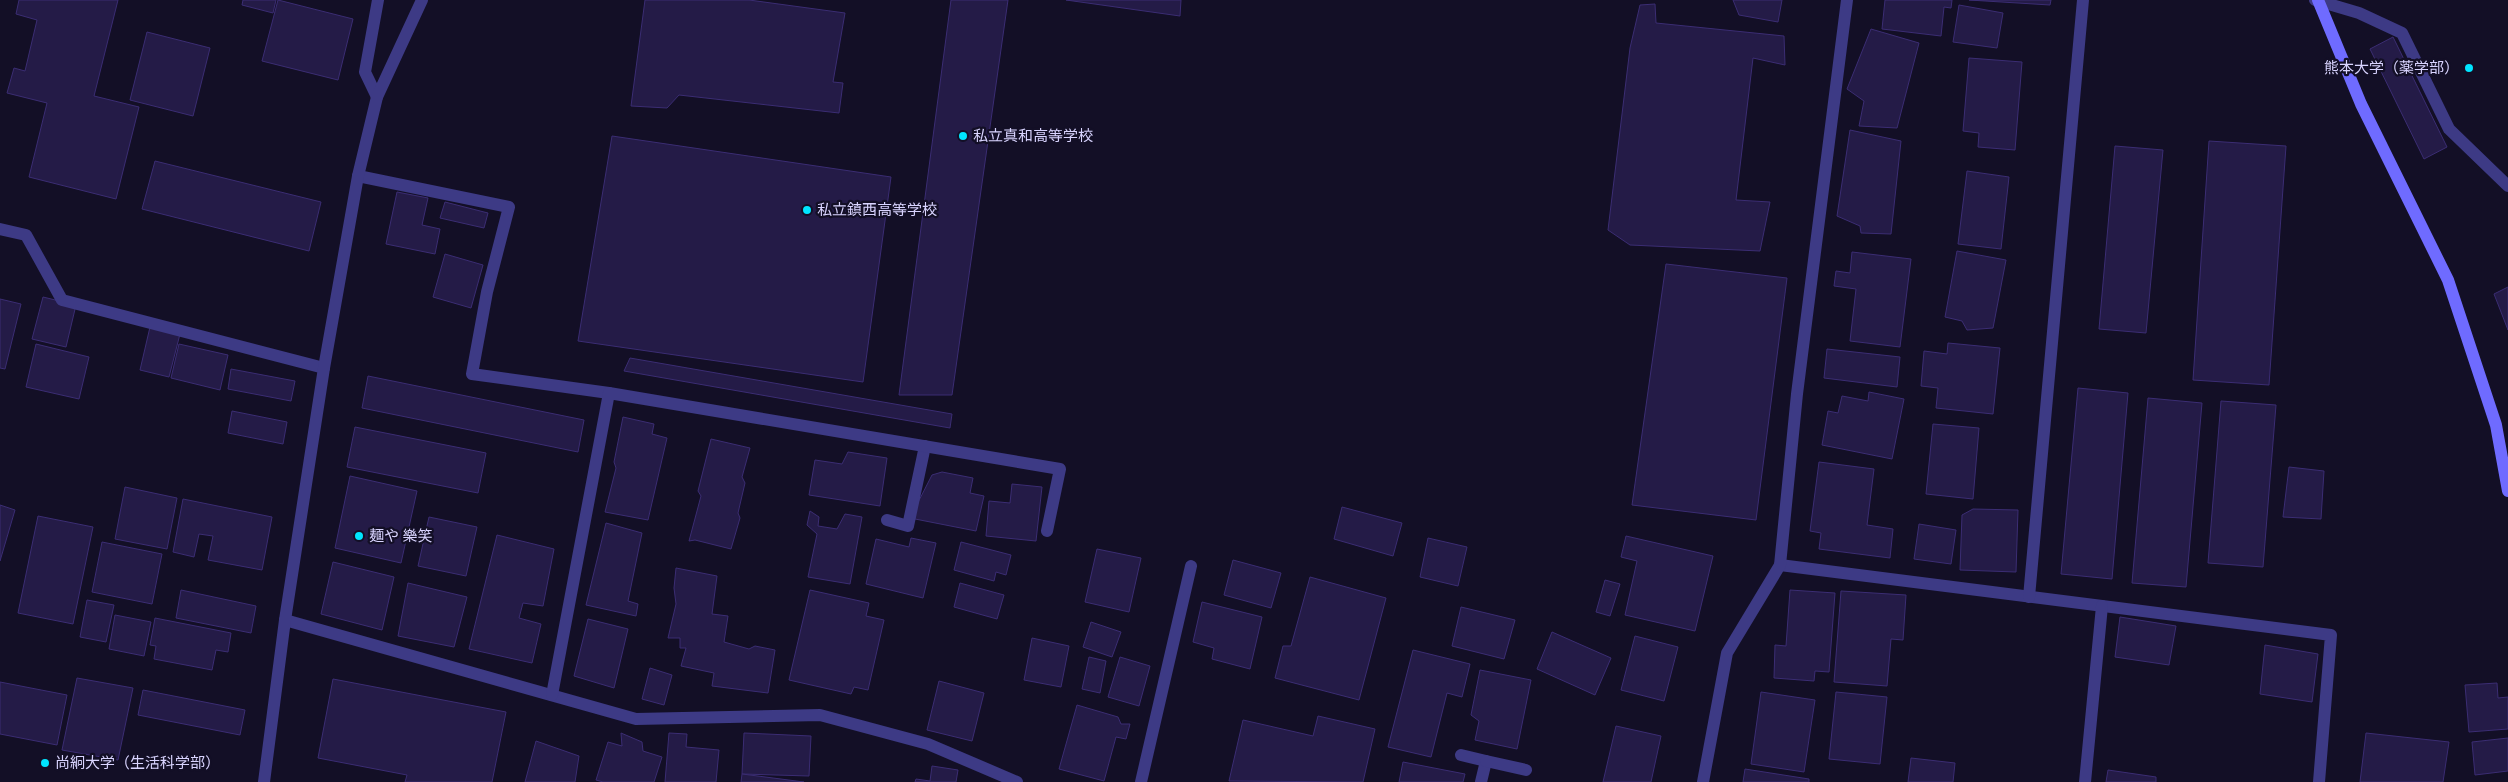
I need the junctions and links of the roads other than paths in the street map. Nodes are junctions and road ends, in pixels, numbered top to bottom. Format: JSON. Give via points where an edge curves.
{"nodes":[{"id":1,"x":378,"y":0,"type":"edge"},
{"id":2,"x":422,"y":0,"type":"edge"},
{"id":3,"x":1847,"y":0,"type":"edge"},
{"id":4,"x":2083,"y":0,"type":"edge"},
{"id":5,"x":2317,"y":0,"type":"edge"},
{"id":6,"x":377,"y":97,"type":"junction"},
{"id":7,"x":358,"y":176,"type":"junction"},
{"id":8,"x":2508,"y":186,"type":"edge"},
{"id":9,"x":0,"y":229,"type":"edge"},
{"id":10,"x":324,"y":368,"type":"junction"},
{"id":11,"x":610,"y":393,"type":"junction"},
{"id":12,"x":925,"y":446,"type":"junction"},
{"id":13,"x":2508,"y":491,"type":"edge"},
{"id":14,"x":887,"y":520,"type":"dead end"},
{"id":15,"x":1047,"y":531,"type":"dead end"},
{"id":16,"x":1780,"y":565,"type":"junction"},
{"id":17,"x":1191,"y":566,"type":"dead end"},
{"id":18,"x":2029,"y":597,"type":"junction"},
{"id":19,"x":2102,"y":606,"type":"junction"},
{"id":20,"x":285,"y":620,"type":"junction"},
{"id":21,"x":552,"y":695,"type":"junction"},
{"id":22,"x":1461,"y":755,"type":"dead end"},
{"id":23,"x":1486,"y":761,"type":"junction"},
{"id":24,"x":1526,"y":770,"type":"dead end"},
{"id":25,"x":264,"y":782,"type":"edge"},
{"id":26,"x":1017,"y":782,"type":"edge"},
{"id":27,"x":1141,"y":782,"type":"edge"},
{"id":28,"x":1481,"y":782,"type":"edge"},
{"id":29,"x":1703,"y":782,"type":"edge"},
{"id":30,"x":2085,"y":782,"type":"edge"},
{"id":31,"x":2319,"y":782,"type":"edge"}],
"edges":[{"from":1,"to":6,"type":"street","via":[[365,72]]},
{"from":2,"to":6,"type":"street"},
{"from":3,"to":16,"type":"street","via":[[1797,394]]},
{"from":4,"to":18,"type":"street"},
{"from":5,"to":8,"type":"street","via":[[2359,13],[2402,33],[2449,129]]},
{"from":5,"to":13,"type":"street","via":[[2361,104],[2448,280],[2496,425]]},
{"from":6,"to":7,"type":"street"},
{"from":7,"to":10,"type":"street"},
{"from":7,"to":11,"type":"street","via":[[509,206],[487,292],[472,374]]},
{"from":9,"to":10,"type":"street","via":[[26,235],[62,300]]},
{"from":10,"to":20,"type":"street"},
{"from":11,"to":12,"type":"street"},
{"from":11,"to":21,"type":"street"},
{"from":12,"to":14,"type":"street","via":[[908,526]]},
{"from":12,"to":15,"type":"street","via":[[1060,469]]},
{"from":16,"to":18,"type":"street"},
{"from":16,"to":29,"type":"street","via":[[1727,653]]},
{"from":17,"to":27,"type":"street"},
{"from":18,"to":19,"type":"street"},
{"from":19,"to":30,"type":"street"},
{"from":19,"to":31,"type":"street","via":[[2331,636]]},
{"from":20,"to":21,"type":"street"},
{"from":20,"to":25,"type":"street"},
{"from":21,"to":26,"type":"street","via":[[636,719],[820,715],[928,744]]},
{"from":22,"to":23,"type":"street"},
{"from":23,"to":24,"type":"street"},
{"from":23,"to":28,"type":"street"}]}
